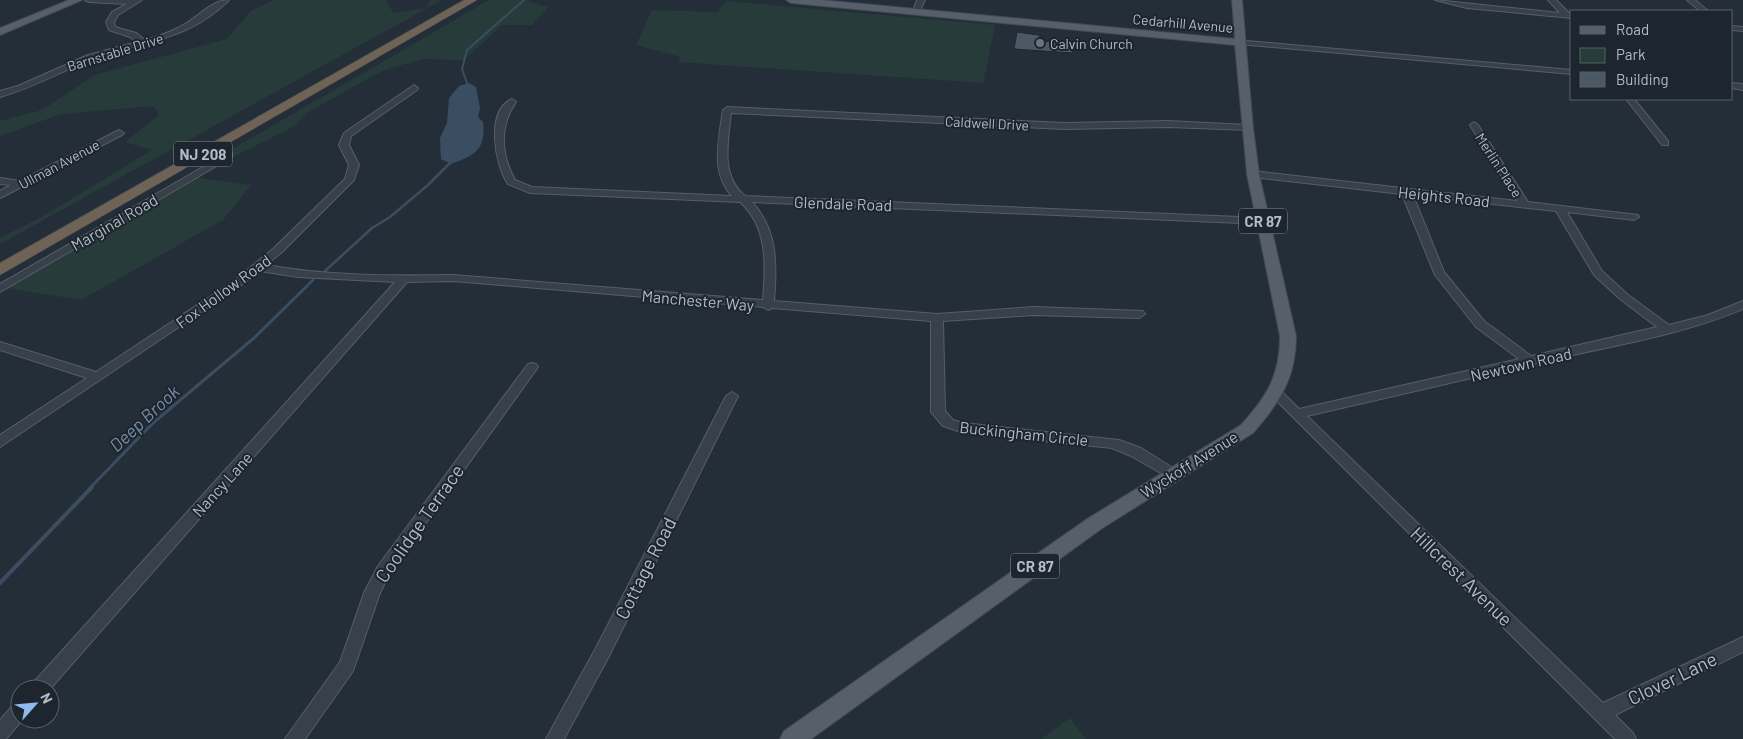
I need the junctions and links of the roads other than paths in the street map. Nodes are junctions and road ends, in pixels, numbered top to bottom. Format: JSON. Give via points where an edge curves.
{"nodes":[{"id":1,"x":77,"y":0,"type":"edge"},
{"id":2,"x":89,"y":0,"type":"edge"},
{"id":3,"x":225,"y":0,"type":"edge"},
{"id":4,"x":447,"y":0,"type":"edge"},
{"id":5,"x":458,"y":0,"type":"edge"},
{"id":6,"x":474,"y":0,"type":"edge"},
{"id":7,"x":791,"y":0,"type":"edge"},
{"id":8,"x":921,"y":0,"type":"edge"},
{"id":9,"x":1237,"y":0,"type":"edge"},
{"id":10,"x":1438,"y":0,"type":"edge"},
{"id":11,"x":1552,"y":0,"type":"edge"},
{"id":12,"x":1691,"y":0,"type":"edge"},
{"id":13,"x":136,"y":1,"type":"edge"},
{"id":14,"x":1703,"y":10,"type":"edge"},
{"id":15,"x":915,"y":12,"type":"junction"},
{"id":16,"x":1569,"y":16,"type":"edge"},
{"id":17,"x":439,"y":19,"type":"joint"},
{"id":18,"x":0,"y":32,"type":"edge"},
{"id":19,"x":143,"y":42,"type":"junction"},
{"id":20,"x":1240,"y":42,"type":"junction"},
{"id":21,"x":371,"y":49,"type":"junction"},
{"id":22,"x":1570,"y":72,"type":"edge"},
{"id":23,"x":414,"y":88,"type":"dead end"},
{"id":24,"x":0,"y":94,"type":"edge"},
{"id":25,"x":1631,"y":100,"type":"edge"},
{"id":26,"x":512,"y":102,"type":"dead end"},
{"id":27,"x":1474,"y":125,"type":"dead end"},
{"id":28,"x":1247,"y":128,"type":"junction"},
{"id":29,"x":119,"y":133,"type":"dead end"},
{"id":30,"x":1665,"y":143,"type":"dead end"},
{"id":31,"x":228,"y":155,"type":"dead end"},
{"id":32,"x":1253,"y":174,"type":"junction"},
{"id":33,"x":0,"y":181,"type":"edge"},
{"id":34,"x":22,"y":184,"type":"junction"},
{"id":35,"x":1406,"y":191,"type":"junction"},
{"id":36,"x":0,"y":195,"type":"edge"},
{"id":37,"x":740,"y":199,"type":"junction"},
{"id":38,"x":1525,"y":205,"type":"junction"},
{"id":39,"x":1559,"y":208,"type":"junction"},
{"id":40,"x":1634,"y":217,"type":"dead end"},
{"id":41,"x":1263,"y":221,"type":"junction"},
{"id":42,"x":0,"y":257,"type":"edge"},
{"id":43,"x":258,"y":267,"type":"junction"},
{"id":44,"x":0,"y":270,"type":"edge"},
{"id":45,"x":404,"y":279,"type":"junction"},
{"id":46,"x":0,"y":289,"type":"edge"},
{"id":47,"x":768,"y":306,"type":"junction"},
{"id":48,"x":1742,"y":306,"type":"edge"},
{"id":49,"x":1139,"y":314,"type":"dead end"},
{"id":50,"x":936,"y":318,"type":"junction"},
{"id":51,"x":1667,"y":330,"type":"junction"},
{"id":52,"x":0,"y":346,"type":"edge"},
{"id":53,"x":1531,"y":362,"type":"junction"},
{"id":54,"x":532,"y":367,"type":"dead end"},
{"id":55,"x":98,"y":377,"type":"junction"},
{"id":56,"x":1275,"y":393,"type":"junction"},
{"id":57,"x":732,"y":396,"type":"dead end"},
{"id":58,"x":1297,"y":414,"type":"junction"},
{"id":59,"x":0,"y":442,"type":"edge"},
{"id":60,"x":1170,"y":474,"type":"junction"},
{"id":61,"x":1743,"y":644,"type":"edge"},
{"id":62,"x":48,"y":679,"type":"edge"},
{"id":63,"x":1601,"y":712,"type":"junction"},
{"id":64,"x":10,"y":722,"type":"edge"},
{"id":65,"x":0,"y":733,"type":"edge"},
{"id":66,"x":294,"y":739,"type":"edge"},
{"id":67,"x":555,"y":739,"type":"edge"},
{"id":68,"x":792,"y":739,"type":"edge"},
{"id":69,"x":1627,"y":739,"type":"edge"}],
"edges":[{"from":1,"to":18,"type":"main road"},
{"from":2,"to":13,"type":"street"},
{"from":3,"to":19,"type":"street","name":"Barnstable Drive","via":[[180,30]]},
{"from":4,"to":21,"type":"highway"},
{"from":5,"to":21,"type":"highway","number":"NJ 208"},
{"from":6,"to":17,"type":"highway"},
{"from":7,"to":15,"type":"main road","name":"Cedarhill Avenue"},
{"from":8,"to":15,"type":"street"},
{"from":9,"to":20,"type":"main road","name":"Wyckoff Avenue","number":"CR 87"},
{"from":10,"to":16,"type":"street"},
{"from":11,"to":16,"type":"street"},
{"from":12,"to":14,"type":"street"},
{"from":13,"to":19,"type":"street","via":[[115,14],[110,25]]},
{"from":15,"to":20,"type":"main road","name":"Cedarhill Avenue"},
{"from":17,"to":44,"type":"highway","number":"NJ 208"},
{"from":19,"to":24,"type":"street","name":"Barnstable Drive","via":[[75,63]]},
{"from":20,"to":22,"type":"street","name":"Cedarhill Avenue"},
{"from":20,"to":28,"type":"main road","name":"Wyckoff Avenue","number":"CR 87"},
{"from":21,"to":42,"type":"highway","number":"NJ 208"},
{"from":23,"to":43,"type":"street","name":"Fox Hollow Road","via":[[348,135],[344,145],[354,161],[349,180]]},
{"from":25,"to":30,"type":"street"},
{"from":26,"to":37,"type":"street","name":"Glendale Road","via":[[502,118],[500,157],[511,182],[522,188]]},
{"from":27,"to":38,"type":"street","name":"Merlin Place"},
{"from":28,"to":32,"type":"main road","name":"Wyckoff Avenue","number":"CR 87"},
{"from":28,"to":37,"type":"street","name":"Caldwell Drive","via":[[1168,124],[1065,126],[727,110],[723,159],[726,178]]},
{"from":29,"to":34,"type":"street","name":"Ullman Avenue"},
{"from":31,"to":46,"type":"street","name":"Marginal Road"},
{"from":32,"to":35,"type":"street","name":"Heights Road"},
{"from":32,"to":41,"type":"main road","name":"Wyckoff Avenue","number":"CR 87"},
{"from":33,"to":34,"type":"street"},
{"from":34,"to":36,"type":"street","name":"Ullman Avenue"},
{"from":35,"to":38,"type":"street","name":"Heights Road"},
{"from":35,"to":53,"type":"street","via":[[1439,274],[1480,324]]},
{"from":37,"to":41,"type":"street","name":"Glendale Road"},
{"from":37,"to":47,"type":"street","via":[[756,215],[768,238],[772,259]]},
{"from":38,"to":39,"type":"street","name":"Heights Road"},
{"from":39,"to":40,"type":"street","name":"Heights Road"},
{"from":39,"to":51,"type":"street","via":[[1598,272]]},
{"from":41,"to":56,"type":"main road","name":"Wyckoff Avenue","number":"CR 87","via":[[1288,336],[1286,365]]},
{"from":43,"to":45,"type":"street","name":"Manchester Way","via":[[298,274]]},
{"from":43,"to":55,"type":"street","name":"Fox Hollow Road"},
{"from":45,"to":47,"type":"street","name":"Manchester Way","via":[[453,278]]},
{"from":45,"to":62,"type":"street","name":"Nancy Lane"},
{"from":47,"to":50,"type":"street","name":"Manchester Way"},
{"from":48,"to":51,"type":"street","name":"Newtown Road"},
{"from":49,"to":50,"type":"street","name":"Manchester Way","via":[[1034,312]]},
{"from":50,"to":60,"type":"street","name":"Buckingham Circle","via":[[938,412],[948,423],[964,428],[1114,443],[1136,452]]},
{"from":51,"to":53,"type":"street","name":"Newtown Road"},
{"from":52,"to":55,"type":"street"},
{"from":53,"to":58,"type":"street","name":"Newtown Road"},
{"from":54,"to":66,"type":"street","name":"Coolidge Terrace","via":[[383,570],[347,666]]},
{"from":55,"to":59,"type":"street","name":"Fox Hollow Road"},
{"from":56,"to":58,"type":"street","name":"Hillcrest Avenue"},
{"from":56,"to":60,"type":"main road","name":"Wyckoff Avenue","number":"CR 87","via":[[1263,412],[1228,442]]},
{"from":57,"to":67,"type":"street","name":"Cottage Road"},
{"from":58,"to":63,"type":"street","name":"Hillcrest Avenue"},
{"from":60,"to":68,"type":"main road","name":"Wyckoff Avenue","number":"CR 87","via":[[1094,524]]},
{"from":61,"to":63,"type":"street","name":"Clover Lane"},
{"from":63,"to":69,"type":"street","name":"Hillcrest Avenue"},
{"from":64,"to":65,"type":"street"}]}
